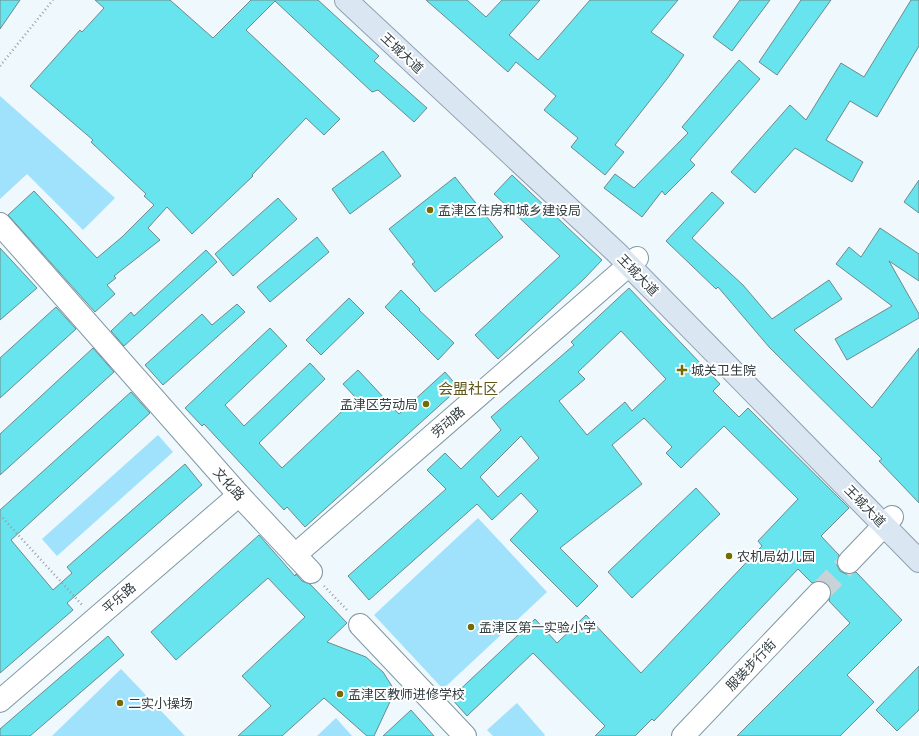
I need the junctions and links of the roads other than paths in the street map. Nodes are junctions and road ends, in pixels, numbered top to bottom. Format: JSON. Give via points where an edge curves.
{"nodes":[{"id":1,"x":346,"y":0,"type":"edge"},
{"id":2,"x":362,"y":0,"type":"edge"},
{"id":3,"x":0,"y":224,"type":"edge"},
{"id":4,"x":633,"y":262,"type":"junction"},
{"id":5,"x":239,"y":495,"type":"junction"},
{"id":6,"x":892,"y":518,"type":"junction"},
{"id":7,"x":919,"y":545,"type":"edge"},
{"id":8,"x":295,"y":555,"type":"junction"},
{"id":9,"x":849,"y":562,"type":"tunnel mouth"},
{"id":10,"x":919,"y":562,"type":"edge"},
{"id":11,"x":311,"y":572,"type":"road end"},
{"id":12,"x":819,"y":593,"type":"tunnel mouth"},
{"id":13,"x":360,"y":625,"type":"road end"},
{"id":14,"x":0,"y":701,"type":"edge"},
{"id":15,"x":465,"y":736,"type":"edge"},
{"id":16,"x":683,"y":736,"type":"edge"}],
"edges":[{"from":1,"to":4,"type":"main road","name":"王城大道"},
{"from":2,"to":4,"type":"main road","name":"王城大道"},
{"from":3,"to":5,"type":"street","name":"文化路"},
{"from":4,"to":6,"type":"main road","name":"王城大道"},
{"from":4,"to":8,"type":"street","name":"劳动路"},
{"from":4,"to":10,"type":"main road","name":"王城大道"},
{"from":5,"to":8,"type":"street","name":"文化路"},
{"from":5,"to":14,"type":"street","name":"平乐路"},
{"from":6,"to":7,"type":"main road","name":"王城大道"},
{"from":6,"to":9,"type":"street"},
{"from":8,"to":11,"type":"street","name":"文化路"},
{"from":12,"to":16,"type":"street","name":"服装步行街"},
{"from":13,"to":15,"type":"street"}]}
